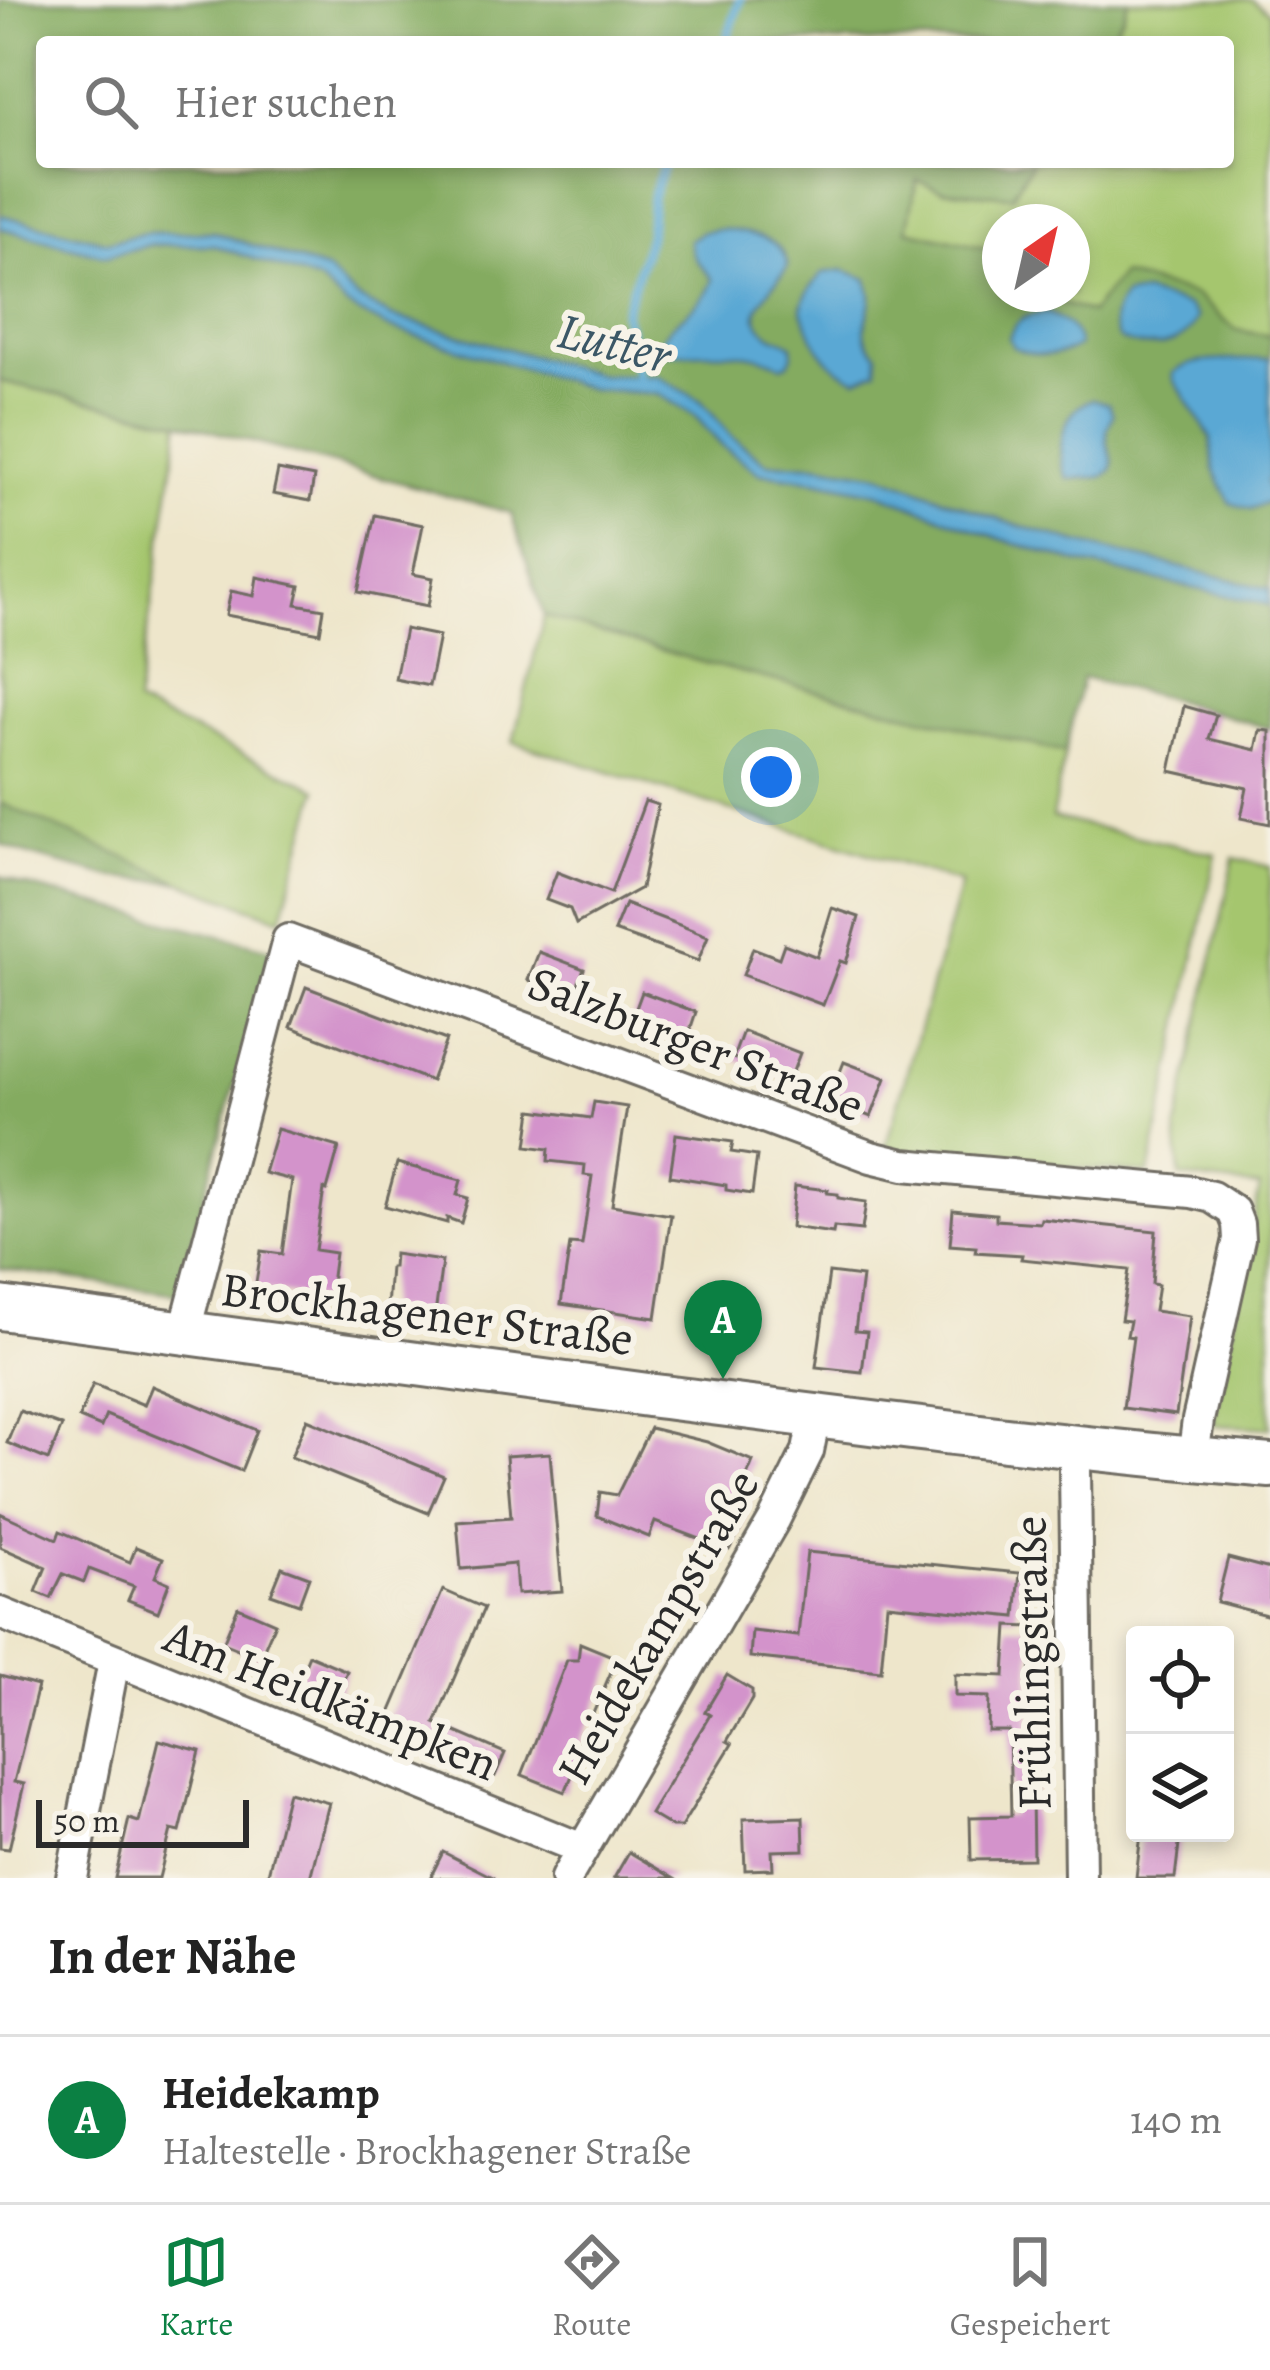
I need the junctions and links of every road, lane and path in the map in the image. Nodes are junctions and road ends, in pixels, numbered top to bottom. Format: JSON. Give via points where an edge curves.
{"nodes":[{"id":1,"x":0,"y":1308,"type":"edge"},
{"id":2,"x":184,"y":1334,"type":"junction"},
{"id":3,"x":815,"y":1416,"type":"junction"},
{"id":4,"x":1077,"y":1447,"type":"junction"},
{"id":5,"x":1192,"y":1459,"type":"junction"},
{"id":6,"x":1270,"y":1466,"type":"edge"},
{"id":7,"x":0,"y":1613,"type":"edge"},
{"id":8,"x":113,"y":1661,"type":"junction"},
{"id":9,"x":582,"y":1849,"type":"junction"},
{"id":10,"x":72,"y":1878,"type":"edge"},
{"id":11,"x":566,"y":1878,"type":"edge"},
{"id":12,"x":1080,"y":1878,"type":"edge"}],
"edges":[{"from":1,"to":2,"type":"main road","name":"Brockhagener Straße"},
{"from":2,"to":3,"type":"main road","name":"Brockhagener Straße"},
{"from":2,"to":5,"type":"street","name":"Salzburger Straße","via":[[287,940],[887,1162],[1212,1197],[1233,1211],[1239,1239]]},
{"from":3,"to":4,"type":"main road","name":"Brockhagener Straße"},
{"from":3,"to":9,"type":"street","name":"Heidekampstraße","via":[[808,1451],[774,1520]]},
{"from":4,"to":5,"type":"main road","name":"Brockhagener Straße"},
{"from":4,"to":12,"type":"street","name":"Frühlingstraße"},
{"from":5,"to":6,"type":"main road","name":"Brockhagener Straße"},
{"from":7,"to":8,"type":"street","name":"Am Heidkämpken"},
{"from":8,"to":9,"type":"street","name":"Am Heidkämpken"},
{"from":8,"to":10,"type":"street","name":"Am Heidkämpken"},
{"from":9,"to":11,"type":"street","name":"Heidekampstraße"}]}
